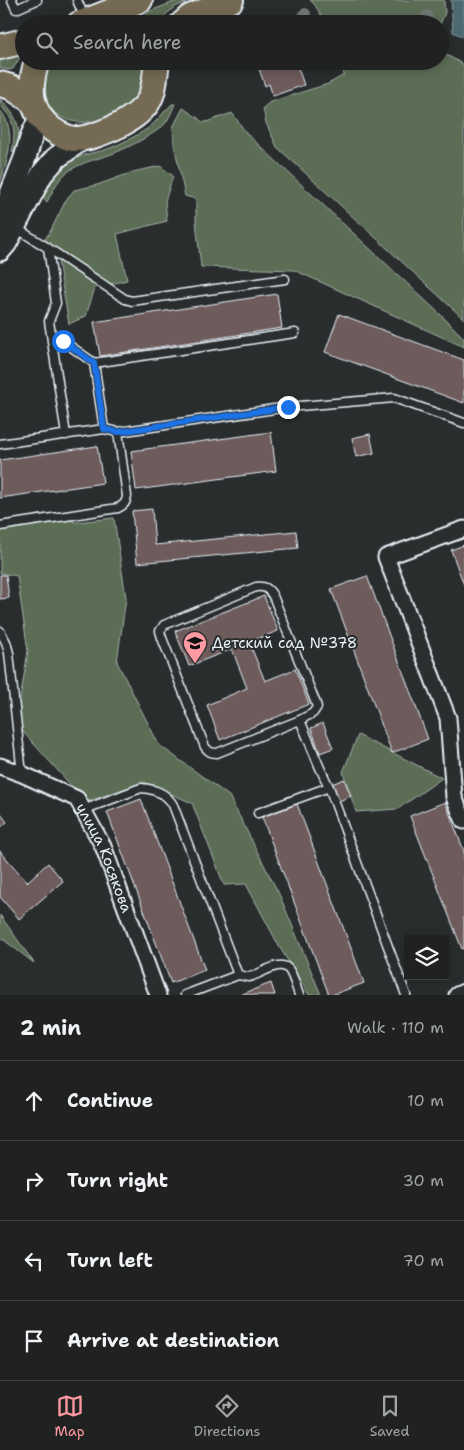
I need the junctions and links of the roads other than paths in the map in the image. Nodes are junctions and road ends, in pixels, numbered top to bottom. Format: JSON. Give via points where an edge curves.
{"nodes":[{"id":1,"x":12,"y":0,"type":"edge"},
{"id":2,"x":37,"y":0,"type":"edge"},
{"id":3,"x":140,"y":0,"type":"edge"},
{"id":4,"x":232,"y":0,"type":"edge"},
{"id":5,"x":85,"y":15,"type":"edge"},
{"id":6,"x":195,"y":15,"type":"edge"},
{"id":7,"x":15,"y":43,"type":"edge"},
{"id":8,"x":0,"y":47,"type":"edge"},
{"id":9,"x":35,"y":70,"type":"edge"},
{"id":10,"x":156,"y":70,"type":"edge"},
{"id":11,"x":0,"y":84,"type":"edge"},
{"id":12,"x":37,"y":110,"type":"junction"},
{"id":13,"x":85,"y":137,"type":"junction"},
{"id":14,"x":15,"y":227,"type":"junction"},
{"id":15,"x":48,"y":248,"type":"junction"},
{"id":16,"x":0,"y":250,"type":"edge"},
{"id":17,"x":285,"y":279,"type":"dead end"},
{"id":18,"x":296,"y":333,"type":"dead end"},
{"id":19,"x":52,"y":342,"type":"junction"},
{"id":20,"x":94,"y":363,"type":"junction"},
{"id":21,"x":464,"y":423,"type":"edge"},
{"id":22,"x":104,"y":429,"type":"junction"},
{"id":23,"x":118,"y":432,"type":"junction"},
{"id":24,"x":66,"y":435,"type":"junction"},
{"id":25,"x":0,"y":444,"type":"edge"},
{"id":26,"x":0,"y":526,"type":"edge"},
{"id":27,"x":464,"y":529,"type":"edge"},
{"id":28,"x":0,"y":631,"type":"edge"},
{"id":29,"x":300,"y":720,"type":"junction"},
{"id":30,"x":0,"y":766,"type":"edge"},
{"id":31,"x":22,"y":774,"type":"junction"},
{"id":32,"x":329,"y":786,"type":"junction"},
{"id":33,"x":83,"y":810,"type":"junction"},
{"id":34,"x":258,"y":813,"type":"dead end"},
{"id":35,"x":464,"y":821,"type":"edge"},
{"id":36,"x":238,"y":974,"type":"junction"},
{"id":37,"x":464,"y":992,"type":"edge"},
{"id":38,"x":158,"y":995,"type":"edge"},
{"id":39,"x":185,"y":995,"type":"edge"},
{"id":40,"x":299,"y":995,"type":"edge"},
{"id":41,"x":406,"y":995,"type":"edge"},
{"id":42,"x":457,"y":995,"type":"edge"}],
"edges":[{"from":1,"to":2,"type":"lane","via":[[16,9]]},
{"from":3,"to":5,"type":"main road"},
{"from":4,"to":6,"type":"main road"},
{"from":7,"to":8,"type":"main road"},
{"from":9,"to":12,"type":"main road","via":[[31,88]]},
{"from":10,"to":13,"type":"main road","via":[[152,94],[138,113],[106,131]]},
{"from":11,"to":12,"type":"main road","via":[[11,87]]},
{"from":12,"to":13,"type":"main road","via":[[61,135],[73,139]]},
{"from":12,"to":16,"type":"street","via":[[25,158],[10,196]]},
{"from":13,"to":14,"type":"street","via":[[56,158],[42,174]]},
{"from":14,"to":15,"type":"lane"},
{"from":14,"to":16,"type":"street"},
{"from":15,"to":17,"type":"lane","via":[[132,301]]},
{"from":15,"to":19,"type":"lane","via":[[56,303],[49,321]]},
{"from":18,"to":20,"type":"lane"},
{"from":19,"to":20,"type":"lane","via":[[63,341]]},
{"from":19,"to":24,"type":"lane"},
{"from":20,"to":22,"type":"lane"},
{"from":21,"to":23,"type":"lane","via":[[394,398],[288,407]]},
{"from":22,"to":23,"type":"lane"},
{"from":22,"to":24,"type":"lane"},
{"from":23,"to":26,"type":"lane","via":[[127,496],[123,506]]},
{"from":24,"to":25,"type":"lane"},
{"from":27,"to":35,"type":"street","via":[[386,558],[448,718],[454,797]]},
{"from":28,"to":31,"type":"lane","via":[[9,653]]},
{"from":29,"to":29,"type":"lane","via":[[313,713],[315,701],[268,589],[263,586],[256,588],[164,625],[160,631],[162,638],[208,751],[217,753]]},
{"from":29,"to":32,"type":"lane"},
{"from":30,"to":31,"type":"street","name":"улица Косякова"},
{"from":31,"to":33,"type":"street","name":"улица Косякова","via":[[77,799]]},
{"from":32,"to":34,"type":"lane"},
{"from":32,"to":41,"type":"lane"},
{"from":33,"to":36,"type":"lane","via":[[141,788],[169,799]]},
{"from":33,"to":38,"type":"street","name":"улица Косякова","via":[[104,846]]},
{"from":36,"to":39,"type":"lane"},
{"from":36,"to":40,"type":"lane","via":[[248,977],[283,965],[290,972]]},
{"from":37,"to":42,"type":"street"}]}
